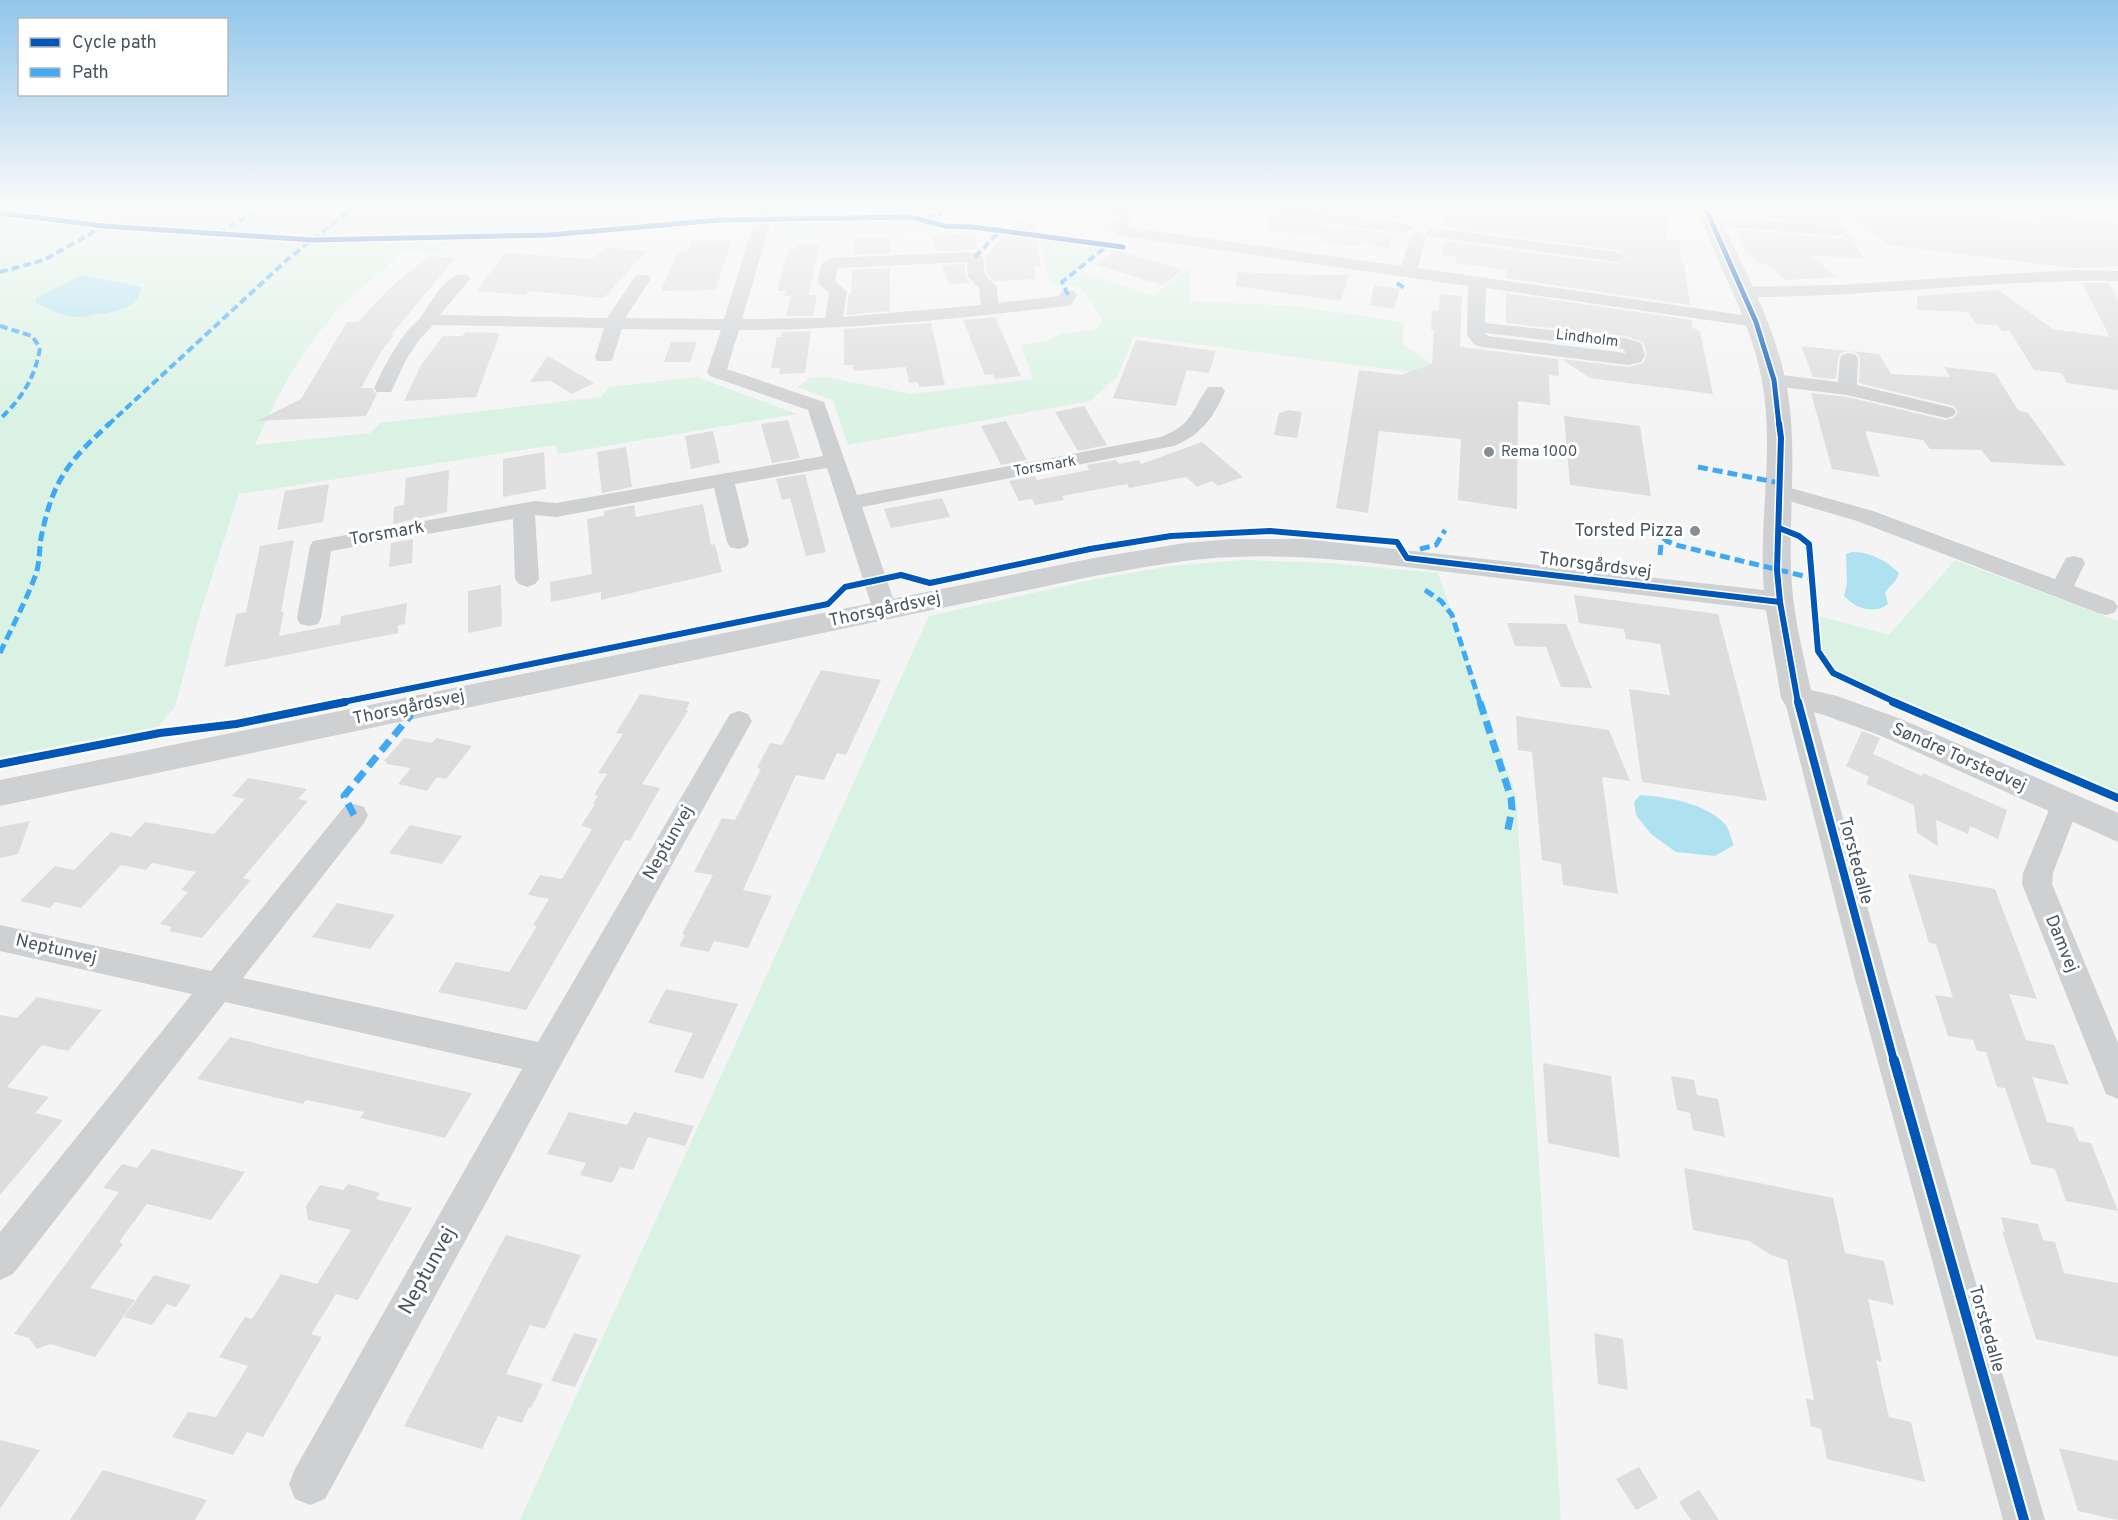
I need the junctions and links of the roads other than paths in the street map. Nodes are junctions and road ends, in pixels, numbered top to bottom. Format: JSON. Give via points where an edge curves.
{"nodes":[{"id":1,"x":746,"y":278,"type":"edge"},
{"id":2,"x":827,"y":278,"type":"edge"},
{"id":3,"x":978,"y":278,"type":"edge"},
{"id":4,"x":1403,"y":278,"type":"edge"},
{"id":5,"x":1737,"y":278,"type":"edge"},
{"id":6,"x":2027,"y":278,"type":"edge"},
{"id":7,"x":461,"y":279,"type":"dead end"},
{"id":8,"x":642,"y":279,"type":"dead end"},
{"id":9,"x":1477,"y":283,"type":"junction"},
{"id":10,"x":1743,"y":292,"type":"junction"},
{"id":11,"x":1068,"y":295,"type":"dead end"},
{"id":12,"x":990,"y":309,"type":"junction"},
{"id":13,"x":428,"y":320,"type":"junction"},
{"id":14,"x":832,"y":322,"type":"junction"},
{"id":15,"x":1756,"y":322,"type":"junction"},
{"id":16,"x":613,"y":323,"type":"junction"},
{"id":17,"x":732,"y":325,"type":"junction"},
{"id":18,"x":1541,"y":341,"type":"dead end"},
{"id":19,"x":604,"y":357,"type":"dead end"},
{"id":20,"x":1849,"y":359,"type":"dead end"},
{"id":21,"x":1774,"y":380,"type":"junction"},
{"id":22,"x":384,"y":388,"type":"dead end"},
{"id":23,"x":1847,"y":389,"type":"junction"},
{"id":24,"x":1215,"y":391,"type":"dead end"},
{"id":25,"x":1946,"y":412,"type":"dead end"},
{"id":26,"x":835,"y":460,"type":"junction"},
{"id":27,"x":723,"y":479,"type":"junction"},
{"id":28,"x":1780,"y":491,"type":"junction"},
{"id":29,"x":850,"y":503,"type":"junction"},
{"id":30,"x":524,"y":510,"type":"junction"},
{"id":31,"x":738,"y":542,"type":"dead end"},
{"id":32,"x":2074,"y":563,"type":"dead end"},
{"id":33,"x":527,"y":579,"type":"dead end"},
{"id":34,"x":2061,"y":590,"type":"junction"},
{"id":35,"x":1780,"y":602,"type":"junction"},
{"id":36,"x":2106,"y":608,"type":"dead end"},
{"id":37,"x":885,"y":610,"type":"junction"},
{"id":38,"x":309,"y":618,"type":"dead end"},
{"id":39,"x":1797,"y":698,"type":"junction"},
{"id":40,"x":739,"y":721,"type":"dead end"},
{"id":41,"x":0,"y":793,"type":"edge"},
{"id":42,"x":2065,"y":805,"type":"junction"},
{"id":43,"x":354,"y":815,"type":"dead end"},
{"id":44,"x":2118,"y":828,"type":"edge"},
{"id":45,"x":0,"y":938,"type":"edge"},
{"id":46,"x":218,"y":986,"type":"junction"},
{"id":47,"x":546,"y":1059,"type":"junction"},
{"id":48,"x":2118,"y":1083,"type":"edge"},
{"id":49,"x":0,"y":1261,"type":"edge"},
{"id":50,"x":310,"y":1484,"type":"dead end"},
{"id":51,"x":2024,"y":1520,"type":"edge"}],
"edges":[{"from":1,"to":17,"type":"street"},
{"from":2,"to":14,"type":"street","via":[[826,282],[838,292]]},
{"from":3,"to":12,"type":"street","via":[[988,287]]},
{"from":4,"to":9,"type":"street"},
{"from":5,"to":10,"type":"street","name":"Torstedalle"},
{"from":6,"to":10,"type":"street"},
{"from":7,"to":13,"type":"street","via":[[437,304]]},
{"from":8,"to":16,"type":"street"},
{"from":9,"to":15,"type":"street"},
{"from":9,"to":18,"type":"street","name":"Lindholm","via":[[1476,336],[1482,341]]},
{"from":10,"to":15,"type":"street","name":"Torstedalle"},
{"from":11,"to":12,"type":"street","via":[[1065,301]]},
{"from":12,"to":14,"type":"street"},
{"from":13,"to":16,"type":"street"},
{"from":13,"to":22,"type":"street","via":[[407,344]]},
{"from":14,"to":17,"type":"street"},
{"from":15,"to":21,"type":"street","name":"Torstedalle"},
{"from":16,"to":17,"type":"street"},
{"from":16,"to":19,"type":"street"},
{"from":17,"to":26,"type":"street","via":[[717,372],[817,406]]},
{"from":20,"to":23,"type":"street"},
{"from":21,"to":23,"type":"street"},
{"from":21,"to":28,"type":"street","name":"Torstedalle","via":[[1781,438]]},
{"from":23,"to":25,"type":"street"},
{"from":24,"to":29,"type":"street","name":"Torsmark","via":[[1198,424],[1167,442]]},
{"from":26,"to":27,"type":"street","name":"Torsmark"},
{"from":26,"to":29,"type":"street"},
{"from":27,"to":30,"type":"street","name":"Torsmark","via":[[556,510]]},
{"from":27,"to":31,"type":"street"},
{"from":28,"to":34,"type":"street","via":[[1865,516]]},
{"from":28,"to":35,"type":"street","name":"Torstedalle"},
{"from":29,"to":37,"type":"street"},
{"from":30,"to":33,"type":"street"},
{"from":30,"to":38,"type":"street","name":"Torsmark","via":[[321,546]]},
{"from":32,"to":34,"type":"street"},
{"from":34,"to":36,"type":"street"},
{"from":35,"to":37,"type":"street","name":"Thorsgårdsvej","via":[[1304,548],[1234,548],[1149,557]]},
{"from":35,"to":39,"type":"street","name":"Torstedalle"},
{"from":37,"to":41,"type":"street","name":"Thorsgårdsvej"},
{"from":39,"to":42,"type":"street","name":"Søndre Torstedvej","via":[[1890,727]]},
{"from":39,"to":51,"type":"street","name":"Torstedalle","via":[[1870,975]]},
{"from":40,"to":47,"type":"street","name":"Neptunvej"},
{"from":42,"to":44,"type":"street","name":"Søndre Torstedvej"},
{"from":42,"to":48,"type":"street","name":"Damvej","via":[[2037,884]]},
{"from":43,"to":46,"type":"street"},
{"from":45,"to":46,"type":"street","name":"Neptunvej"},
{"from":46,"to":47,"type":"street","name":"Neptunvej"},
{"from":46,"to":49,"type":"street"},
{"from":47,"to":50,"type":"street","name":"Neptunvej"}]}
